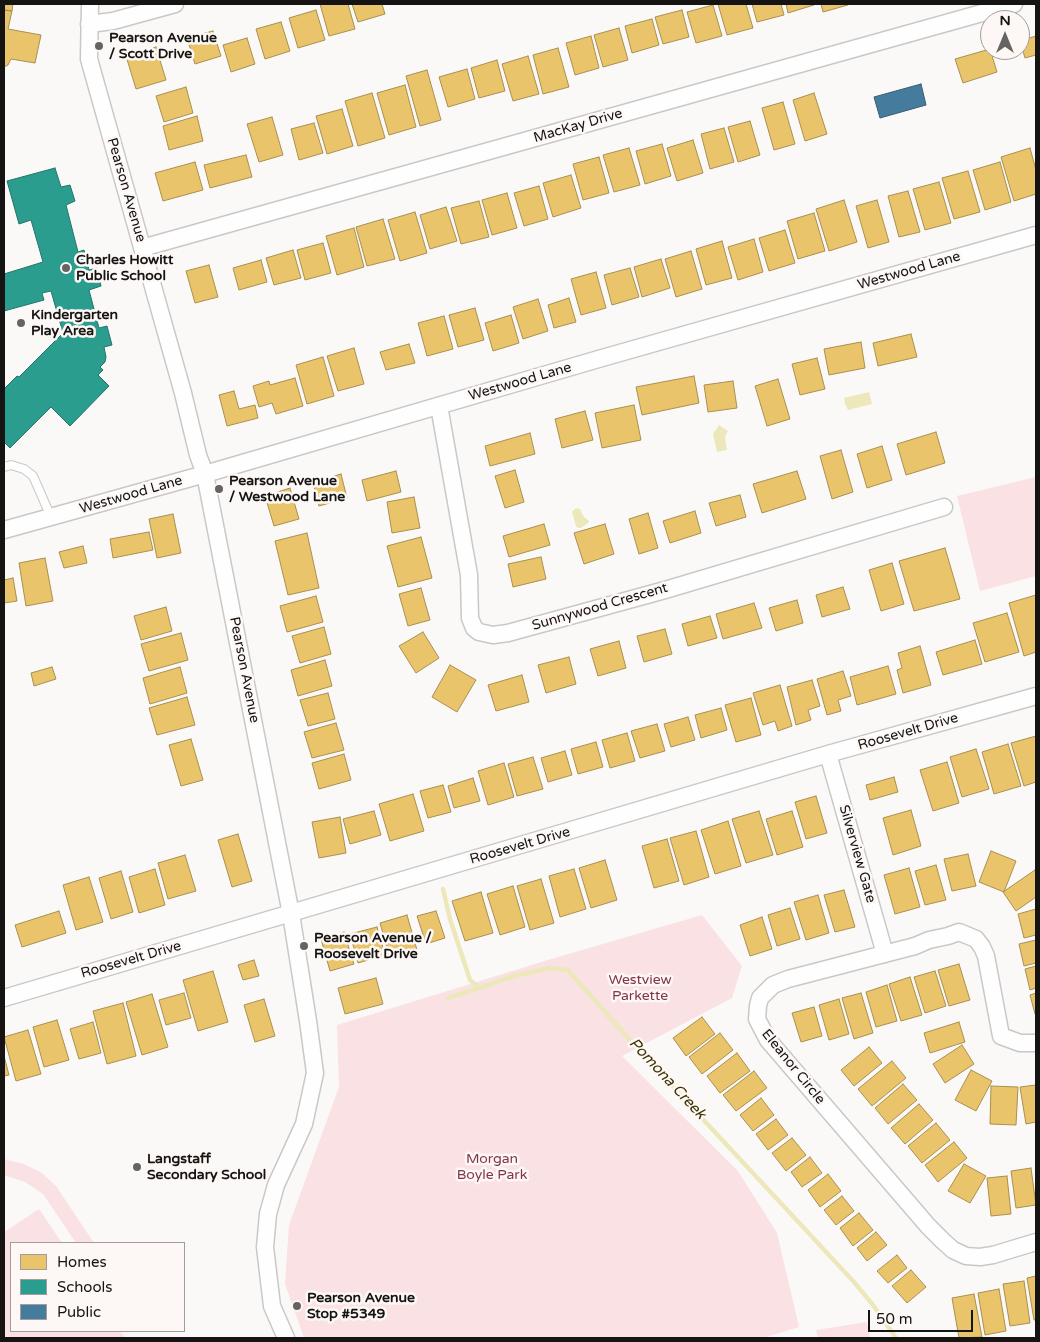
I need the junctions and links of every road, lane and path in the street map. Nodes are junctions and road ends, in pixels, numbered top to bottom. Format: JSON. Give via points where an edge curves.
{"nodes":[{"id":1,"x":90,"y":4,"type":"edge"},
{"id":2,"x":175,"y":4,"type":"edge"},
{"id":3,"x":1014,"y":4,"type":"edge"},
{"id":4,"x":89,"y":24,"type":"junction"},
{"id":5,"x":1036,"y":235,"type":"edge"},
{"id":6,"x":142,"y":248,"type":"junction"},
{"id":7,"x":439,"y":406,"type":"junction"},
{"id":8,"x":4,"y":467,"type":"edge"},
{"id":9,"x":206,"y":474,"type":"junction"},
{"id":10,"x":944,"y":507,"type":"dead end"},
{"id":11,"x":51,"y":517,"type":"junction"},
{"id":12,"x":4,"y":530,"type":"edge"},
{"id":13,"x":1036,"y":696,"type":"edge"},
{"id":14,"x":828,"y":754,"type":"junction"},
{"id":15,"x":291,"y":914,"type":"junction"},
{"id":16,"x":885,"y":954,"type":"junction"},
{"id":17,"x":4,"y":998,"type":"edge"},
{"id":18,"x":1036,"y":1042,"type":"edge"},
{"id":19,"x":1036,"y":1242,"type":"edge"},
{"id":20,"x":286,"y":1338,"type":"edge"}],
"edges":[{"from":1,"to":4,"type":"street","name":"Pearson Avenue"},
{"from":2,"to":4,"type":"street","via":[[113,21]]},
{"from":3,"to":6,"type":"street","name":"MacKay Drive"},
{"from":4,"to":6,"type":"street","name":"Pearson Avenue","via":[[89,59]]},
{"from":5,"to":7,"type":"street","name":"Westwood Lane"},
{"from":6,"to":9,"type":"street","name":"Pearson Avenue","via":[[198,455]]},
{"from":7,"to":9,"type":"street","name":"Westwood Lane"},
{"from":7,"to":10,"type":"street","name":"Sunnywood Crescent","via":[[469,576],[470,618],[478,632],[493,635],[665,590]]},
{"from":8,"to":11,"type":"lane","via":[[11,465],[34,476]]},
{"from":9,"to":11,"type":"street","name":"Westwood Lane"},
{"from":9,"to":15,"type":"street","name":"Pearson Avenue"},
{"from":11,"to":12,"type":"street","name":"Westwood Lane"},
{"from":13,"to":14,"type":"street","name":"Roosevelt Drive"},
{"from":14,"to":15,"type":"street","name":"Roosevelt Drive"},
{"from":14,"to":16,"type":"street","name":"Silverview Gate"},
{"from":15,"to":17,"type":"street","name":"Roosevelt Drive"},
{"from":15,"to":20,"type":"street","name":"Pearson Avenue","via":[[315,1073],[304,1124],[276,1185],[268,1214],[265,1247],[272,1306]]},
{"from":16,"to":18,"type":"street","name":"Eleanor Circle","via":[[959,932],[976,939],[988,962],[1001,1036],[1020,1043]]},
{"from":16,"to":19,"type":"street","name":"Eleanor Circle","via":[[773,985],[760,998],[760,1025],[768,1040],[928,1226],[953,1250],[966,1256],[993,1255]]}]}
